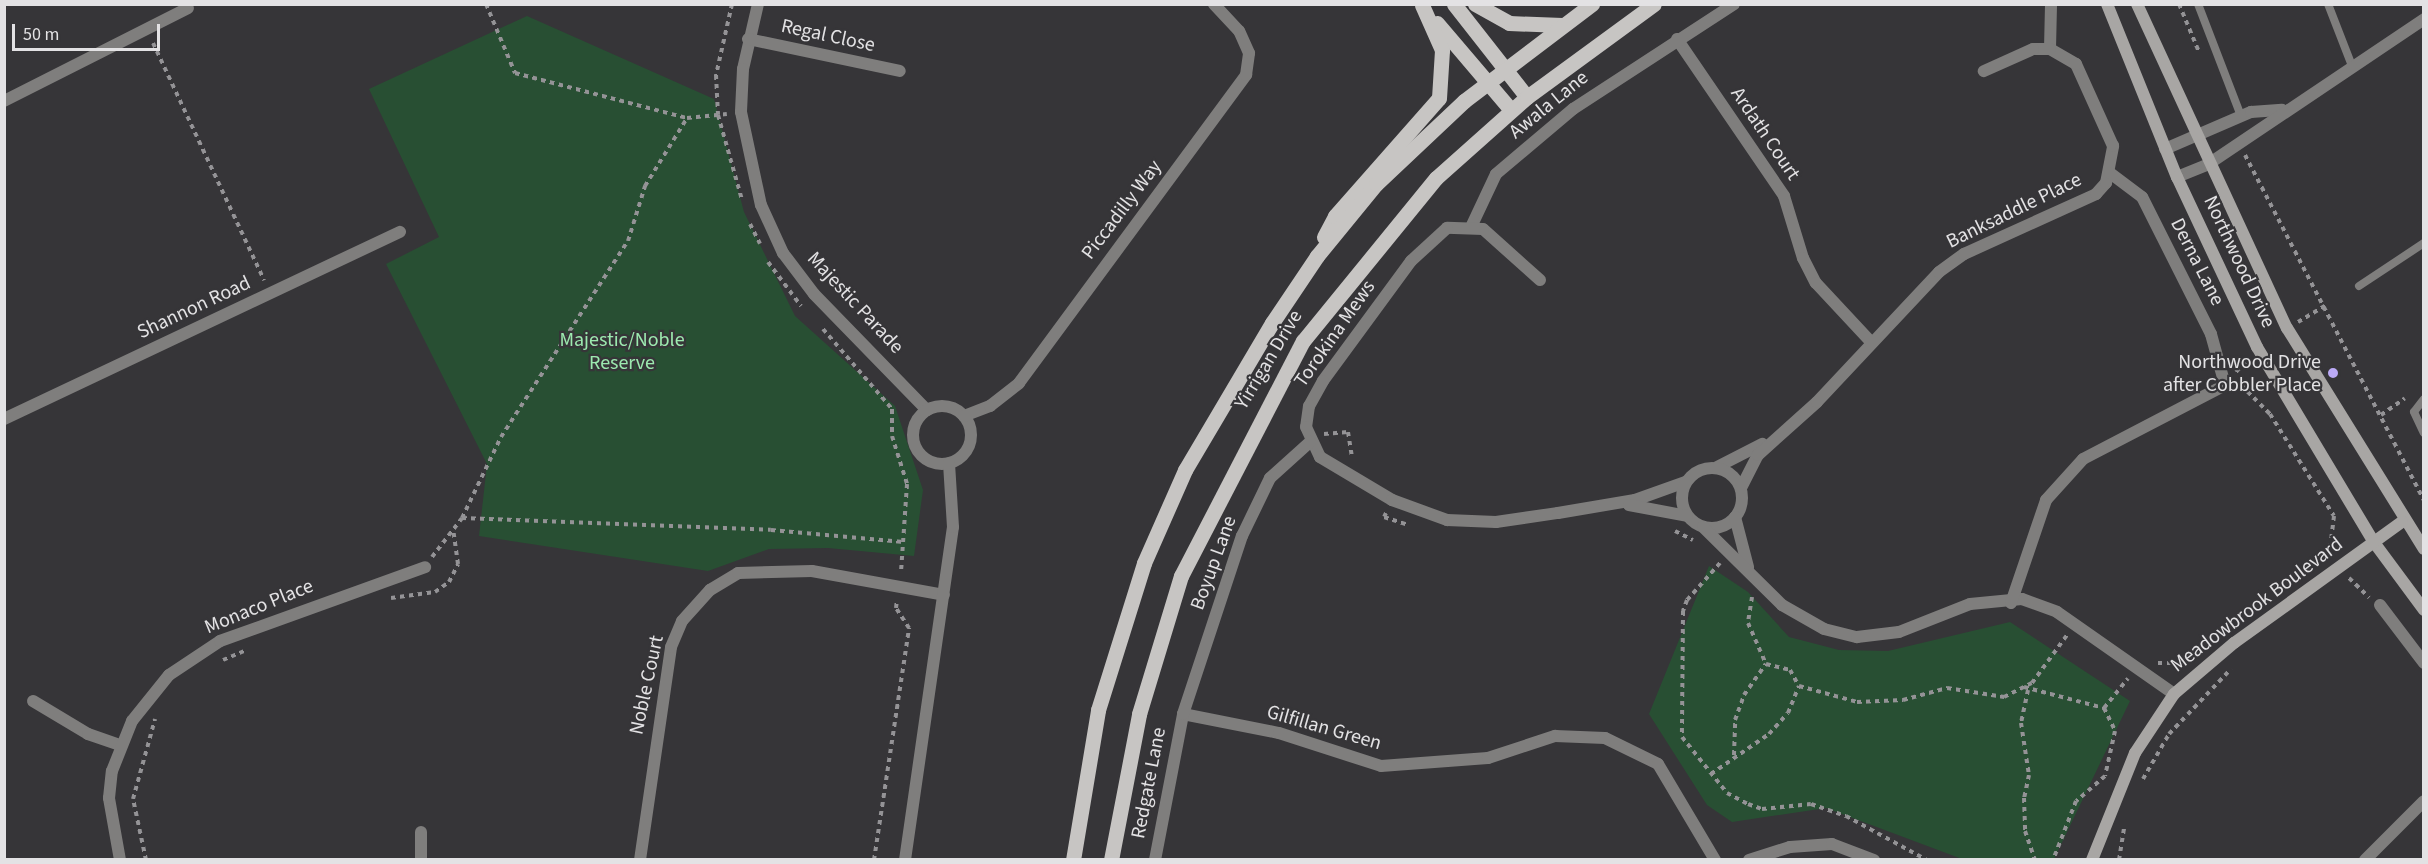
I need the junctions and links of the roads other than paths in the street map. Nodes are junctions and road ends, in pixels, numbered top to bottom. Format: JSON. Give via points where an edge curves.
{"nodes":[{"id":1,"x":758,"y":4,"type":"edge"},
{"id":2,"x":1214,"y":4,"type":"edge"},
{"id":3,"x":1454,"y":4,"type":"edge"},
{"id":4,"x":1475,"y":4,"type":"edge"},
{"id":5,"x":1592,"y":4,"type":"edge"},
{"id":6,"x":1654,"y":4,"type":"edge"},
{"id":7,"x":1734,"y":4,"type":"edge"},
{"id":8,"x":2051,"y":4,"type":"edge"},
{"id":9,"x":2107,"y":4,"type":"edge"},
{"id":10,"x":2137,"y":4,"type":"edge"},
{"id":11,"x":2198,"y":4,"type":"edge"},
{"id":12,"x":2328,"y":4,"type":"edge"},
{"id":13,"x":1422,"y":5,"type":"edge"},
{"id":14,"x":188,"y":8,"type":"dead end"},
{"id":15,"x":2424,"y":19,"type":"edge"},
{"id":16,"x":1563,"y":25,"type":"junction"},
{"id":17,"x":748,"y":39,"type":"junction"},
{"id":18,"x":1677,"y":39,"type":"junction"},
{"id":19,"x":2050,"y":49,"type":"junction"},
{"id":20,"x":2352,"y":66,"type":"junction"},
{"id":21,"x":1503,"y":69,"type":"junction"},
{"id":22,"x":900,"y":71,"type":"dead end"},
{"id":23,"x":1984,"y":71,"type":"dead end"},
{"id":24,"x":1487,"y":83,"type":"junction"},
{"id":25,"x":1527,"y":97,"type":"junction"},
{"id":26,"x":4,"y":101,"type":"edge"},
{"id":27,"x":2282,"y":110,"type":"junction"},
{"id":28,"x":1511,"y":111,"type":"junction"},
{"id":29,"x":2241,"y":116,"type":"junction"},
{"id":30,"x":2195,"y":134,"type":"junction"},
{"id":31,"x":2165,"y":149,"type":"junction"},
{"id":32,"x":2207,"y":165,"type":"junction"},
{"id":33,"x":2110,"y":173,"type":"junction"},
{"id":34,"x":2177,"y":177,"type":"junction"},
{"id":35,"x":1472,"y":225,"type":"junction"},
{"id":36,"x":399,"y":232,"type":"dead end"},
{"id":37,"x":2424,"y":243,"type":"edge"},
{"id":38,"x":1317,"y":256,"type":"junction"},
{"id":39,"x":1540,"y":280,"type":"dead end"},
{"id":40,"x":2359,"y":286,"type":"dead end"},
{"id":41,"x":1871,"y":342,"type":"junction"},
{"id":42,"x":2422,"y":400,"type":"edge"},
{"id":43,"x":927,"y":410,"type":"junction"},
{"id":44,"x":964,"y":416,"type":"junction"},
{"id":45,"x":4,"y":419,"type":"edge"},
{"id":46,"x":2424,"y":433,"type":"edge"},
{"id":47,"x":1776,"y":436,"type":"junction"},
{"id":48,"x":1309,"y":439,"type":"junction"},
{"id":49,"x":950,"y":463,"type":"junction"},
{"id":50,"x":1717,"y":467,"type":"junction"},
{"id":51,"x":1685,"y":482,"type":"junction"},
{"id":52,"x":1741,"y":488,"type":"junction"},
{"id":53,"x":1619,"y":503,"type":"junction"},
{"id":54,"x":1688,"y":516,"type":"junction"},
{"id":55,"x":1736,"y":517,"type":"junction"},
{"id":56,"x":2402,"y":522,"type":"junction"},
{"id":57,"x":1702,"y":527,"type":"junction"},
{"id":58,"x":2373,"y":541,"type":"junction"},
{"id":59,"x":2424,"y":549,"type":"edge"},
{"id":60,"x":425,"y":567,"type":"road end"},
{"id":61,"x":1748,"y":567,"type":"junction"},
{"id":62,"x":944,"y":595,"type":"junction"},
{"id":63,"x":2011,"y":603,"type":"junction"},
{"id":64,"x":2380,"y":605,"type":"dead end"},
{"id":65,"x":2424,"y":610,"type":"edge"},
{"id":66,"x":2424,"y":663,"type":"edge"},
{"id":67,"x":2175,"y":693,"type":"junction"},
{"id":68,"x":33,"y":701,"type":"dead end"},
{"id":69,"x":1183,"y":714,"type":"junction"},
{"id":70,"x":120,"y":746,"type":"junction"},
{"id":71,"x":2424,"y":801,"type":"edge"},
{"id":72,"x":2103,"y":830,"type":"junction"},
{"id":73,"x":421,"y":832,"type":"dead end"},
{"id":74,"x":120,"y":860,"type":"edge"},
{"id":75,"x":421,"y":860,"type":"edge"},
{"id":76,"x":640,"y":860,"type":"edge"},
{"id":77,"x":905,"y":860,"type":"edge"},
{"id":78,"x":1073,"y":860,"type":"edge"},
{"id":79,"x":1112,"y":860,"type":"edge"},
{"id":80,"x":1155,"y":860,"type":"edge"},
{"id":81,"x":1715,"y":860,"type":"edge"},
{"id":82,"x":1749,"y":860,"type":"edge"},
{"id":83,"x":1874,"y":860,"type":"edge"},
{"id":84,"x":2092,"y":860,"type":"edge"},
{"id":85,"x":2101,"y":860,"type":"edge"},
{"id":86,"x":2365,"y":860,"type":"edge"}],
"edges":[{"from":1,"to":17,"type":"street","name":"Majestic Parade"},
{"from":2,"to":44,"type":"street","name":"Piccadilly Way","via":[[1246,46],[1246,75],[1018,383],[990,406]]},
{"from":3,"to":21,"type":"main road"},
{"from":4,"to":16,"type":"main road","via":[[1509,23]]},
{"from":5,"to":16,"type":"main road","name":"Yirrigan Drive"},
{"from":6,"to":25,"type":"main road","name":"Yirrigan Drive"},
{"from":7,"to":18,"type":"street","name":"Awala Lane"},
{"from":8,"to":19,"type":"street"},
{"from":9,"to":31,"type":"street","name":"Northwood Drive"},
{"from":10,"to":30,"type":"street","name":"Northwood Drive"},
{"from":11,"to":29,"type":"lane"},
{"from":12,"to":20,"type":"lane"},
{"from":13,"to":24,"type":"main road"},
{"from":13,"to":38,"type":"main road","via":[[1442,50],[1438,98],[1335,216]]},
{"from":14,"to":26,"type":"street"},
{"from":15,"to":20,"type":"street"},
{"from":16,"to":21,"type":"main road","name":"Yirrigan Drive"},
{"from":17,"to":22,"type":"street","name":"Regal Close"},
{"from":17,"to":43,"type":"street","name":"Majestic Parade","via":[[741,112],[761,205],[783,253]]},
{"from":18,"to":35,"type":"street","name":"Awala Lane","via":[[1593,92],[1496,174]]},
{"from":18,"to":41,"type":"street","name":"Ardath Court","via":[[1784,196],[1803,258],[1816,283]]},
{"from":19,"to":23,"type":"street","via":[[2033,49]]},
{"from":19,"to":33,"type":"street","via":[[2076,64],[2114,146]]},
{"from":20,"to":27,"type":"street"},
{"from":21,"to":24,"type":"main road","name":"Yirrigan Drive"},
{"from":21,"to":25,"type":"main road"},
{"from":24,"to":28,"type":"main road"},
{"from":24,"to":38,"type":"main road","name":"Yirrigan Drive","via":[[1376,184]]},
{"from":25,"to":28,"type":"main road","name":"Yirrigan Drive"},
{"from":27,"to":29,"type":"street"},
{"from":27,"to":32,"type":"street"},
{"from":28,"to":79,"type":"main road","name":"Yirrigan Drive","via":[[1436,178],[1341,288],[1265,405],[1181,576],[1138,714]]},
{"from":29,"to":30,"type":"street"},
{"from":30,"to":31,"type":"street"},
{"from":30,"to":32,"type":"street","name":"Northwood Drive"},
{"from":31,"to":34,"type":"street","name":"Northwood Drive"},
{"from":32,"to":34,"type":"street"},
{"from":32,"to":56,"type":"street","name":"Northwood Drive","via":[[2287,328]]},
{"from":33,"to":41,"type":"street","name":"Banksaddle Place","via":[[2096,194],[1964,254],[1913,295]]},
{"from":33,"to":63,"type":"street","name":"Derna Lane","via":[[2142,196],[2211,334],[2229,380],[2083,459],[2046,500]]},
{"from":34,"to":58,"type":"street","name":"Northwood Drive","via":[[2258,347]]},
{"from":35,"to":39,"type":"street","via":[[1496,238]]},
{"from":35,"to":48,"type":"street","name":"Torokina Mews","via":[[1447,228],[1411,261],[1323,381],[1309,406]]},
{"from":36,"to":45,"type":"street","name":"Shannon Road"},
{"from":37,"to":40,"type":"lane"},
{"from":38,"to":78,"type":"main road","name":"Yirrigan Drive","via":[[1185,470],[1144,563],[1098,710]]},
{"from":41,"to":47,"type":"street","name":"Banksaddle Place","via":[[1817,402]]},
{"from":42,"to":46,"type":"lane","via":[[2414,412]]},
{"from":43,"to":44,"type":"street","via":[[943,406]]},
{"from":43,"to":49,"type":"street","via":[[914,428],[914,443],[928,460]]},
{"from":44,"to":49,"type":"street","via":[[970,443]]},
{"from":47,"to":50,"type":"street","name":"Banksaddle Place"},
{"from":47,"to":52,"type":"street","name":"Banksaddle Place","via":[[1758,455]]},
{"from":48,"to":53,"type":"street","via":[[1320,457],[1392,500],[1447,520],[1496,522]]},
{"from":48,"to":69,"type":"street","name":"Boyup Lane","via":[[1270,478],[1242,536]]},
{"from":49,"to":62,"type":"street","via":[[954,501]]},
{"from":50,"to":51,"type":"street","via":[[1699,470]]},
{"from":50,"to":52,"type":"street"},
{"from":51,"to":53,"type":"street"},
{"from":51,"to":54,"type":"street","via":[[1682,500]]},
{"from":52,"to":55,"type":"street"},
{"from":53,"to":54,"type":"street"},
{"from":54,"to":57,"type":"street"},
{"from":55,"to":57,"type":"street","via":[[1723,526]]},
{"from":55,"to":61,"type":"street"},
{"from":56,"to":58,"type":"street","name":"Meadowbrook Boulevard"},
{"from":56,"to":59,"type":"street","name":"Northwood Drive"},
{"from":57,"to":61,"type":"street"},
{"from":58,"to":65,"type":"street","name":"Northwood Drive"},
{"from":58,"to":67,"type":"street","name":"Meadowbrook Boulevard","via":[[2234,643]]},
{"from":60,"to":70,"type":"street","name":"Monaco Place","via":[[195,654],[146,700]]},
{"from":61,"to":63,"type":"street","via":[[1782,605],[1824,629],[1857,638],[1899,632],[1970,604]]},
{"from":62,"to":76,"type":"street","name":"Noble Court","via":[[813,572],[738,573],[710,590],[682,621],[671,647]]},
{"from":62,"to":77,"type":"street"},
{"from":63,"to":67,"type":"street","via":[[2022,599],[2073,624]]},
{"from":64,"to":66,"type":"street"},
{"from":67,"to":72,"type":"street","name":"Meadowbrook Boulevard","via":[[2135,753]]},
{"from":68,"to":70,"type":"street","via":[[88,734]]},
{"from":69,"to":80,"type":"street","name":"Redgate Lane"},
{"from":69,"to":81,"type":"street","name":"Gilfillan Green","via":[[1279,733],[1381,766],[1488,758],[1555,736],[1605,738],[1658,764]]},
{"from":70,"to":74,"type":"street","name":"Monaco Place","via":[[109,798]]},
{"from":71,"to":86,"type":"street"},
{"from":72,"to":84,"type":"street","name":"Meadowbrook Boulevard"},
{"from":72,"to":85,"type":"street","name":"Meadowbrook Boulevard"},
{"from":73,"to":75,"type":"street"},
{"from":82,"to":83,"type":"street","via":[[1790,847],[1832,844]]}]}
